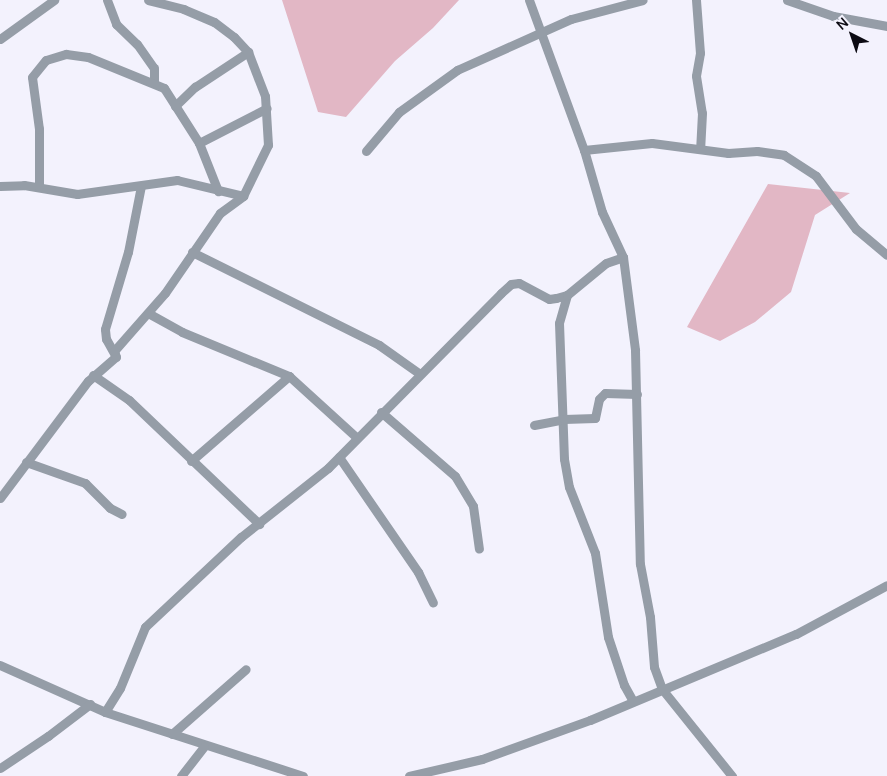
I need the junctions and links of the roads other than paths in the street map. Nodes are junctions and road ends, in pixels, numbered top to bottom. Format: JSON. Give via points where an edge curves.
{"nodes":[{"id":1,"x":54,"y":0,"type":"edge"},
{"id":2,"x":107,"y":0,"type":"edge"},
{"id":3,"x":148,"y":0,"type":"edge"},
{"id":4,"x":529,"y":0,"type":"edge"},
{"id":5,"x":644,"y":0,"type":"edge"},
{"id":6,"x":696,"y":0,"type":"edge"},
{"id":7,"x":787,"y":0,"type":"edge"},
{"id":8,"x":887,"y":26,"type":"edge"},
{"id":9,"x":538,"y":32,"type":"junction"},
{"id":10,"x":0,"y":38,"type":"edge"},
{"id":11,"x":248,"y":52,"type":"junction"},
{"id":12,"x":154,"y":83,"type":"junction"},
{"id":13,"x":175,"y":106,"type":"junction"},
{"id":14,"x":267,"y":108,"type":"junction"},
{"id":15,"x":199,"y":143,"type":"junction"},
{"id":16,"x":700,"y":149,"type":"junction"},
{"id":17,"x":584,"y":150,"type":"junction"},
{"id":18,"x":366,"y":151,"type":"dead end"},
{"id":19,"x":0,"y":186,"type":"edge"},
{"id":20,"x":141,"y":186,"type":"junction"},
{"id":21,"x":39,"y":187,"type":"junction"},
{"id":22,"x":218,"y":191,"type":"junction"},
{"id":23,"x":243,"y":196,"type":"junction"},
{"id":24,"x":192,"y":252,"type":"junction"},
{"id":25,"x":887,"y":255,"type":"edge"},
{"id":26,"x":623,"y":257,"type":"junction"},
{"id":27,"x":567,"y":295,"type":"junction"},
{"id":28,"x":148,"y":313,"type":"junction"},
{"id":29,"x":116,"y":357,"type":"junction"},
{"id":30,"x":420,"y":374,"type":"junction"},
{"id":31,"x":93,"y":375,"type":"junction"},
{"id":32,"x":289,"y":376,"type":"junction"},
{"id":33,"x":636,"y":394,"type":"junction"},
{"id":34,"x":381,"y":412,"type":"junction"},
{"id":35,"x":564,"y":419,"type":"junction"},
{"id":36,"x":534,"y":425,"type":"dead end"},
{"id":37,"x":356,"y":437,"type":"junction"},
{"id":38,"x":340,"y":457,"type":"junction"},
{"id":39,"x":191,"y":461,"type":"junction"},
{"id":40,"x":26,"y":462,"type":"junction"},
{"id":41,"x":0,"y":498,"type":"edge"},
{"id":42,"x":122,"y":514,"type":"dead end"},
{"id":43,"x":259,"y":524,"type":"junction"},
{"id":44,"x":479,"y":548,"type":"dead end"},
{"id":45,"x":887,"y":585,"type":"edge"},
{"id":46,"x":433,"y":604,"type":"dead end"},
{"id":47,"x":0,"y":665,"type":"edge"},
{"id":48,"x":246,"y":669,"type":"dead end"},
{"id":49,"x":662,"y":689,"type":"junction"},
{"id":50,"x":633,"y":701,"type":"junction"},
{"id":51,"x":90,"y":704,"type":"junction"},
{"id":52,"x":105,"y":712,"type":"junction"},
{"id":53,"x":172,"y":734,"type":"junction"},
{"id":54,"x":204,"y":747,"type":"junction"},
{"id":55,"x":0,"y":768,"type":"edge"},
{"id":56,"x":432,"y":774,"type":"edge"},
{"id":57,"x":181,"y":776,"type":"edge"},
{"id":58,"x":303,"y":776,"type":"edge"},
{"id":59,"x":409,"y":776,"type":"edge"},
{"id":60,"x":732,"y":776,"type":"edge"}],
"edges":[{"from":1,"to":10,"type":"street"},
{"from":2,"to":12,"type":"street","via":[[116,24],[137,44],[154,68]]},
{"from":3,"to":11,"type":"street","via":[[214,22]]},
{"from":4,"to":9,"type":"street"},
{"from":5,"to":9,"type":"street","via":[[599,9]]},
{"from":6,"to":16,"type":"street","via":[[700,53],[696,76],[702,113]]},
{"from":7,"to":8,"type":"street","via":[[833,16]]},
{"from":9,"to":17,"type":"street"},
{"from":9,"to":18,"type":"street","via":[[490,52],[425,90],[399,112]]},
{"from":11,"to":13,"type":"street","via":[[195,87]]},
{"from":11,"to":14,"type":"street"},
{"from":12,"to":13,"type":"street","via":[[164,88]]},
{"from":12,"to":21,"type":"street","via":[[88,57],[66,54],[40,64],[32,77],[39,129]]},
{"from":13,"to":15,"type":"street"},
{"from":14,"to":15,"type":"street"},
{"from":14,"to":23,"type":"street","via":[[268,145]]},
{"from":15,"to":22,"type":"street"},
{"from":16,"to":17,"type":"street","via":[[652,143]]},
{"from":16,"to":25,"type":"street","via":[[728,154],[771,152],[795,161],[816,176],[856,228]]},
{"from":17,"to":26,"type":"street","via":[[602,212]]},
{"from":19,"to":21,"type":"street"},
{"from":20,"to":21,"type":"street","via":[[77,194]]},
{"from":20,"to":22,"type":"street","via":[[177,180]]},
{"from":20,"to":29,"type":"street","via":[[128,252],[105,329],[106,339]]},
{"from":22,"to":23,"type":"street"},
{"from":23,"to":24,"type":"street","via":[[220,213]]},
{"from":24,"to":28,"type":"street"},
{"from":24,"to":30,"type":"street","via":[[378,345]]},
{"from":26,"to":27,"type":"street","via":[[598,269]]},
{"from":26,"to":33,"type":"street"},
{"from":27,"to":30,"type":"street","via":[[549,298],[519,283],[511,284]]},
{"from":27,"to":35,"type":"street","via":[[559,323]]},
{"from":28,"to":29,"type":"street","via":[[114,351]]},
{"from":28,"to":32,"type":"street","via":[[182,332]]},
{"from":29,"to":31,"type":"street"},
{"from":30,"to":34,"type":"street"},
{"from":31,"to":39,"type":"street","via":[[130,400]]},
{"from":31,"to":40,"type":"street"},
{"from":32,"to":37,"type":"street"},
{"from":32,"to":39,"type":"street"},
{"from":33,"to":35,"type":"street","via":[[605,394],[599,399],[595,418]]},
{"from":33,"to":49,"type":"street","via":[[640,564],[650,617],[654,667]]},
{"from":34,"to":37,"type":"street"},
{"from":34,"to":44,"type":"street","via":[[455,476],[473,506]]},
{"from":35,"to":36,"type":"street"},
{"from":35,"to":50,"type":"street","via":[[568,487],[595,553],[608,638]]},
{"from":37,"to":38,"type":"street"},
{"from":38,"to":43,"type":"street"},
{"from":38,"to":46,"type":"street","via":[[418,572]]},
{"from":39,"to":43,"type":"street"},
{"from":40,"to":41,"type":"street"},
{"from":40,"to":42,"type":"street","via":[[85,483],[110,508]]},
{"from":43,"to":52,"type":"street","via":[[145,627],[120,688]]},
{"from":45,"to":49,"type":"street","via":[[796,634]]},
{"from":47,"to":51,"type":"street"},
{"from":48,"to":53,"type":"street"},
{"from":49,"to":50,"type":"street"},
{"from":49,"to":60,"type":"street"},
{"from":50,"to":56,"type":"street","via":[[590,720]]},
{"from":51,"to":52,"type":"street"},
{"from":51,"to":55,"type":"street"},
{"from":52,"to":53,"type":"street"},
{"from":53,"to":54,"type":"street"},
{"from":54,"to":57,"type":"street"},
{"from":54,"to":58,"type":"street"},
{"from":56,"to":59,"type":"street"}]}
